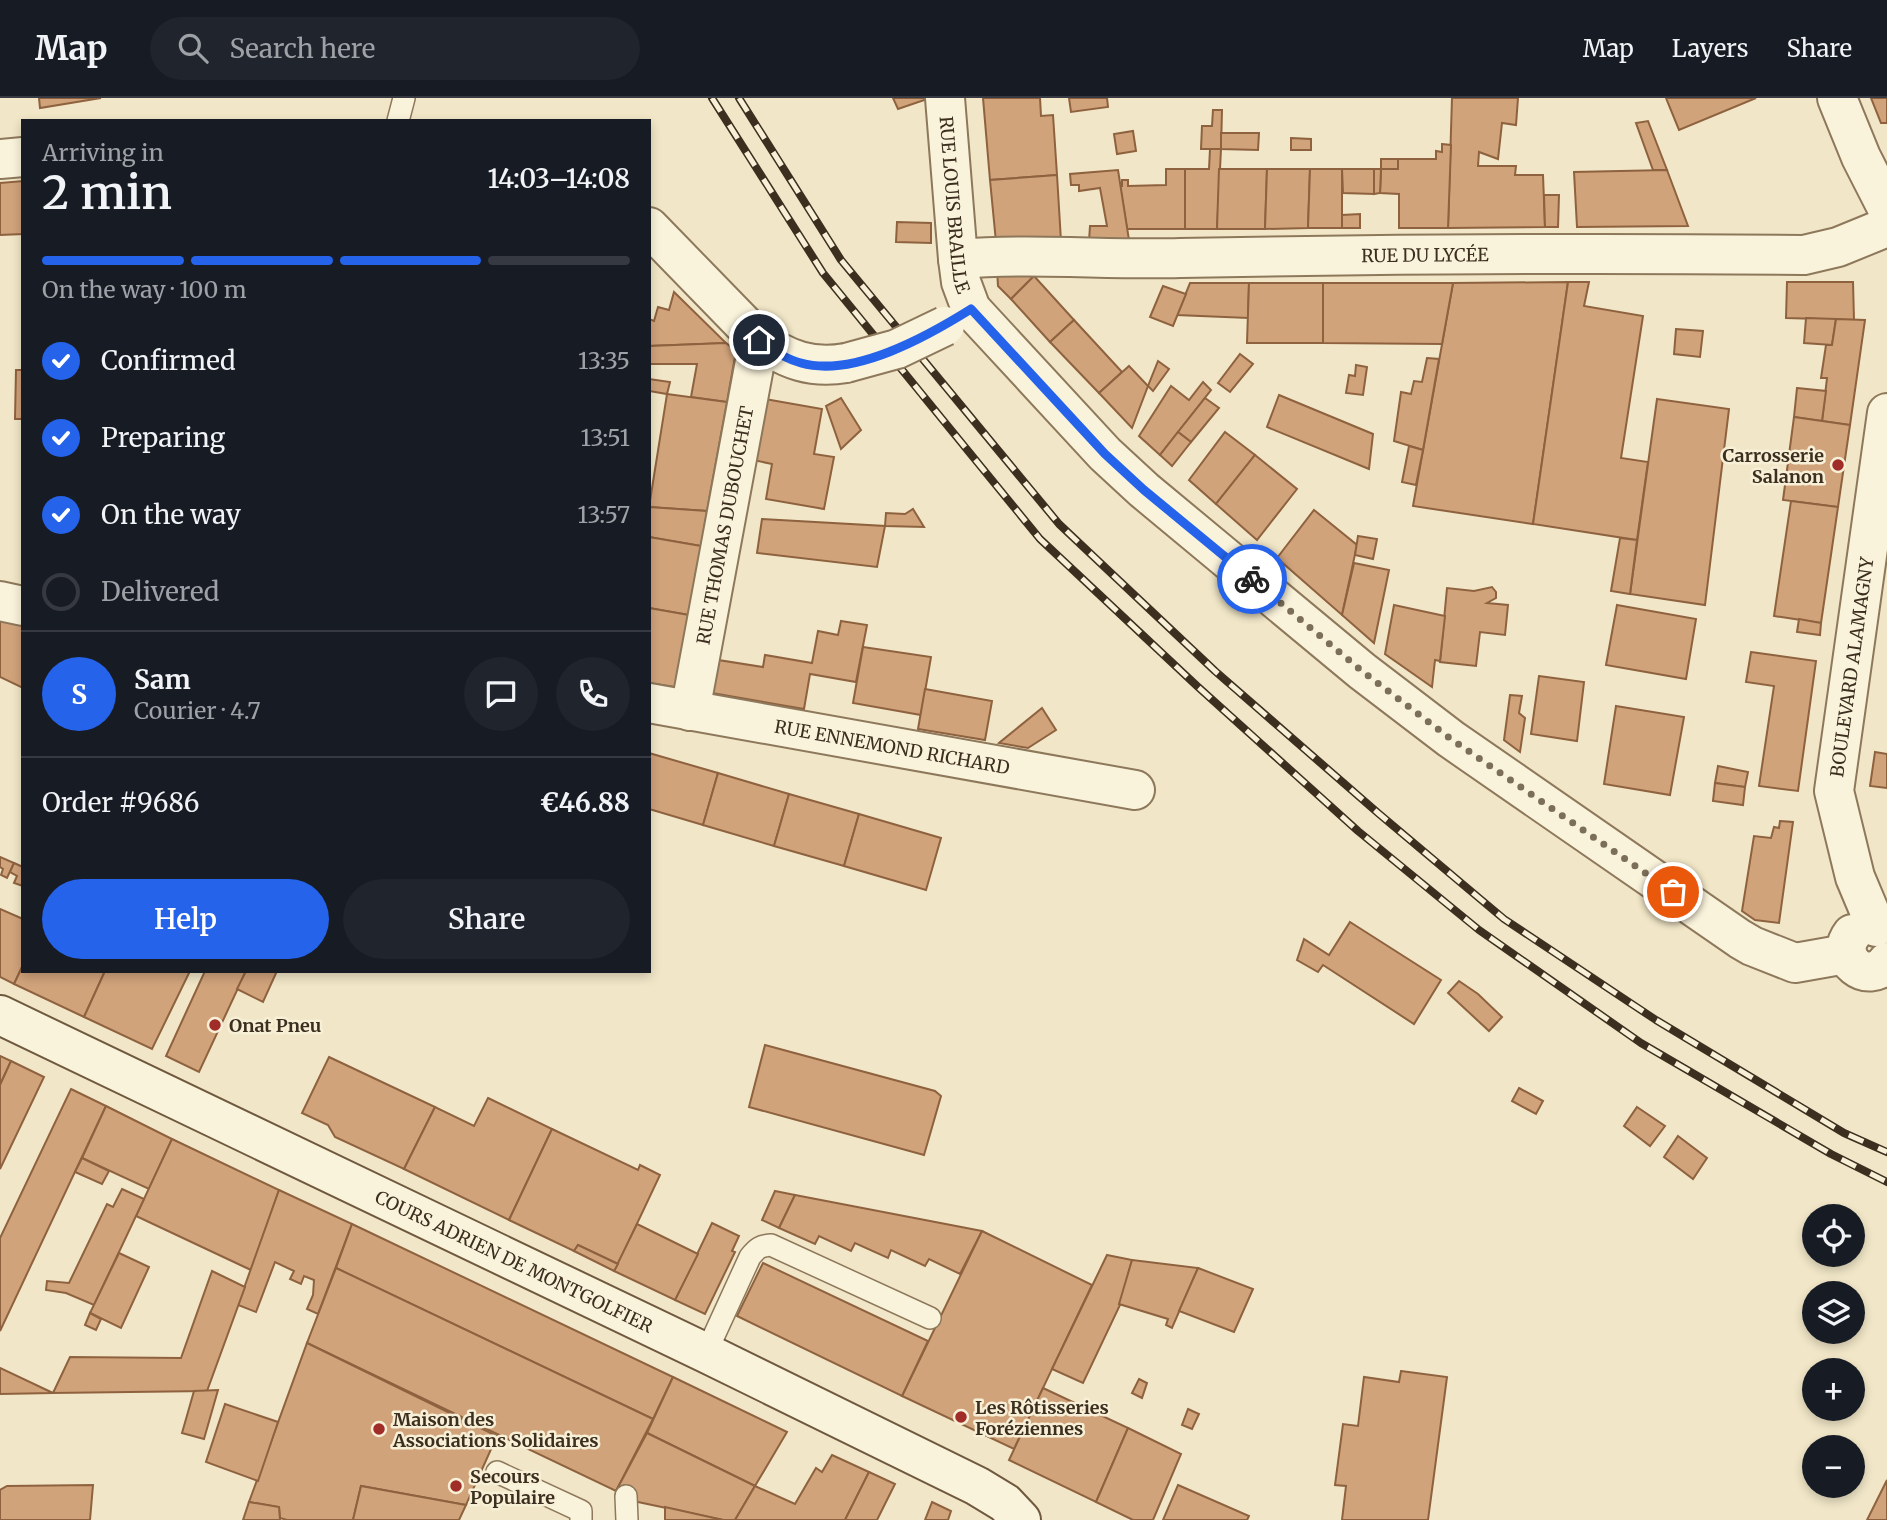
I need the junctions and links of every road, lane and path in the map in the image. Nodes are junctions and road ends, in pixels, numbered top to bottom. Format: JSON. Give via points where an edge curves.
{"nodes":[{"id":1,"x":404,"y":98,"type":"edge"},
{"id":2,"x":945,"y":98,"type":"edge"},
{"id":3,"x":1838,"y":98,"type":"edge"},
{"id":4,"x":399,"y":119,"type":"edge"},
{"id":5,"x":21,"y":157,"type":"edge"},
{"id":6,"x":0,"y":159,"type":"edge"},
{"id":7,"x":1887,"y":208,"type":"edge"},
{"id":8,"x":1887,"y":227,"type":"edge"},
{"id":9,"x":651,"y":230,"type":"edge"},
{"id":10,"x":958,"y":259,"type":"junction"},
{"id":11,"x":958,"y":317,"type":"junction"},
{"id":12,"x":759,"y":340,"type":"junction"},
{"id":13,"x":1887,"y":413,"type":"edge"},
{"id":14,"x":0,"y":601,"type":"edge"},
{"id":15,"x":21,"y":606,"type":"edge"},
{"id":16,"x":651,"y":703,"type":"edge"},
{"id":17,"x":690,"y":711,"type":"junction"},
{"id":18,"x":1135,"y":790,"type":"dead end"},
{"id":19,"x":1874,"y":949,"type":"edge"},
{"id":20,"x":0,"y":1015,"type":"edge"},
{"id":21,"x":930,"y":1318,"type":"dead end"},
{"id":22,"x":706,"y":1353,"type":"junction"},
{"id":23,"x":497,"y":1472,"type":"dead end"},
{"id":24,"x":626,"y":1496,"type":"dead end"},
{"id":25,"x":581,"y":1520,"type":"edge"},
{"id":26,"x":627,"y":1520,"type":"edge"},
{"id":27,"x":1021,"y":1520,"type":"edge"}],
"edges":[{"from":1,"to":4,"type":"lane"},
{"from":2,"to":10,"type":"street","name":"RUE LOUIS BRAILLE"},
{"from":3,"to":7,"type":"street"},
{"from":5,"to":6,"type":"street"},
{"from":8,"to":10,"type":"street","name":"RUE DU LYCÉE","via":[[1804,255]]},
{"from":9,"to":12,"type":"street"},
{"from":10,"to":11,"type":"street","name":"RUE LOUIS BRAILLE"},
{"from":11,"to":12,"type":"street","bridge":true,"via":[[897,349],[830,366],[802,364]]},
{"from":11,"to":19,"type":"street","via":[[1144,490],[1451,739],[1752,946],[1795,963]]},
{"from":12,"to":17,"type":"street","name":"RUE THOMAS DUBOUCHET"},
{"from":13,"to":19,"type":"street","name":"BOULEVARD ALAMAGNY","via":[[1834,791]]},
{"from":14,"to":15,"type":"street"},
{"from":16,"to":17,"type":"street","name":"RUE ENNEMOND RICHARD"},
{"from":17,"to":18,"type":"street","name":"RUE ENNEMOND RICHARD"},
{"from":20,"to":22,"type":"street","name":"COURS ADRIEN DE MONTGOLFIER"},
{"from":21,"to":22,"type":"lane","via":[[771,1245],[757,1247]]},
{"from":22,"to":27,"type":"street","name":"COURS ADRIEN DE MONTGOLFIER","via":[[977,1486],[1005,1503]]},
{"from":23,"to":25,"type":"lane","via":[[581,1511]]},
{"from":24,"to":26,"type":"lane"}]}
